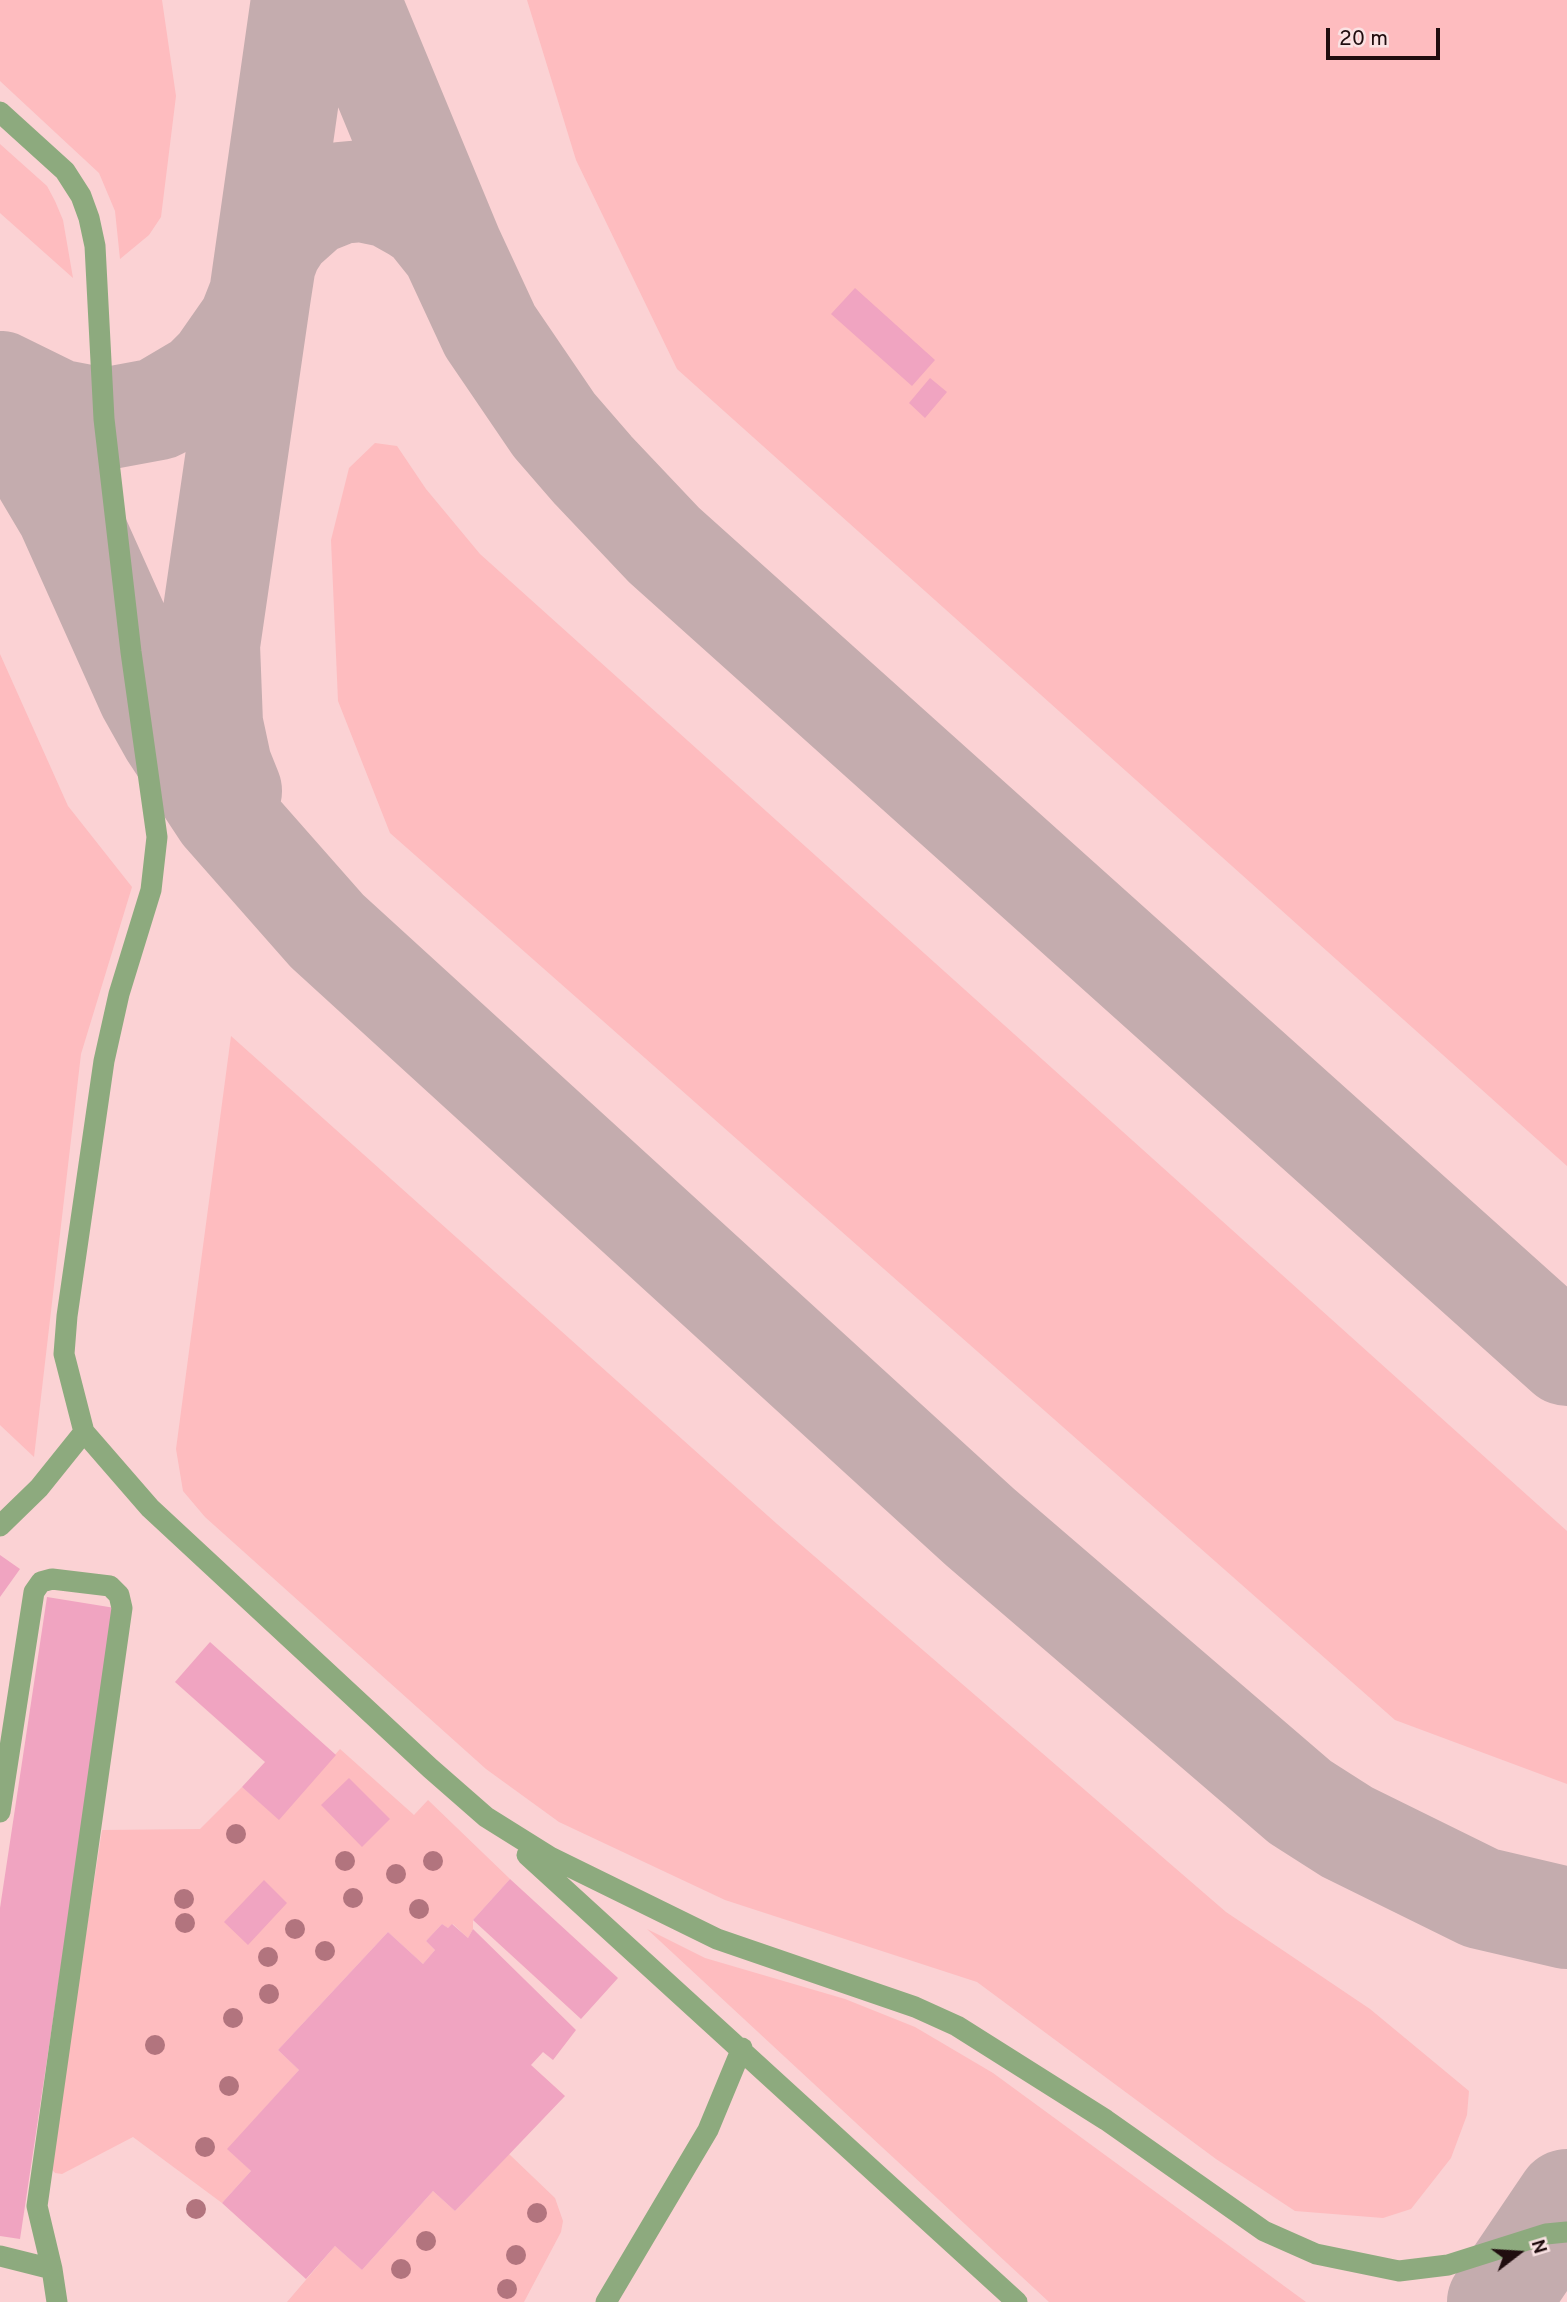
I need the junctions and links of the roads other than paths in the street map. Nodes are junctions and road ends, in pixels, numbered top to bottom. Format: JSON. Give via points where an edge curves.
{"nodes":[{"id":1,"x":0,"y":112,"type":"edge"},
{"id":2,"x":83,"y":1432,"type":"junction"},
{"id":3,"x":0,"y":1526,"type":"edge"},
{"id":4,"x":0,"y":1812,"type":"edge"},
{"id":5,"x":486,"y":1818,"type":"junction"},
{"id":6,"x":742,"y":2048,"type":"junction"},
{"id":7,"x":1567,"y":2232,"type":"edge"},
{"id":8,"x":0,"y":2256,"type":"edge"},
{"id":9,"x":52,"y":2269,"type":"junction"},
{"id":10,"x":57,"y":2302,"type":"edge"},
{"id":11,"x":606,"y":2302,"type":"edge"},
{"id":12,"x":1017,"y":2302,"type":"edge"}],
"edges":[{"from":1,"to":2,"type":"lane","via":[[65,171],[89,218],[95,246],[104,419],[157,837],[151,890],[104,1061],[67,1317],[64,1354]]},
{"from":2,"to":3,"type":"lane","via":[[39,1488]]},
{"from":2,"to":5,"type":"lane","via":[[150,1508]]},
{"from":4,"to":9,"type":"lane","via":[[34,1592],[41,1582],[52,1579],[110,1586],[119,1594],[122,1608],[37,2206]]},
{"from":5,"to":6,"type":"lane"},
{"from":5,"to":7,"type":"lane","via":[[550,1857],[717,1939],[915,2007],[957,2026],[1107,2120],[1264,2231],[1316,2254],[1398,2271],[1448,2265],[1546,2234]]},
{"from":6,"to":11,"type":"lane","via":[[708,2130]]},
{"from":6,"to":12,"type":"lane"},
{"from":8,"to":9,"type":"lane"},
{"from":9,"to":10,"type":"lane"}]}
